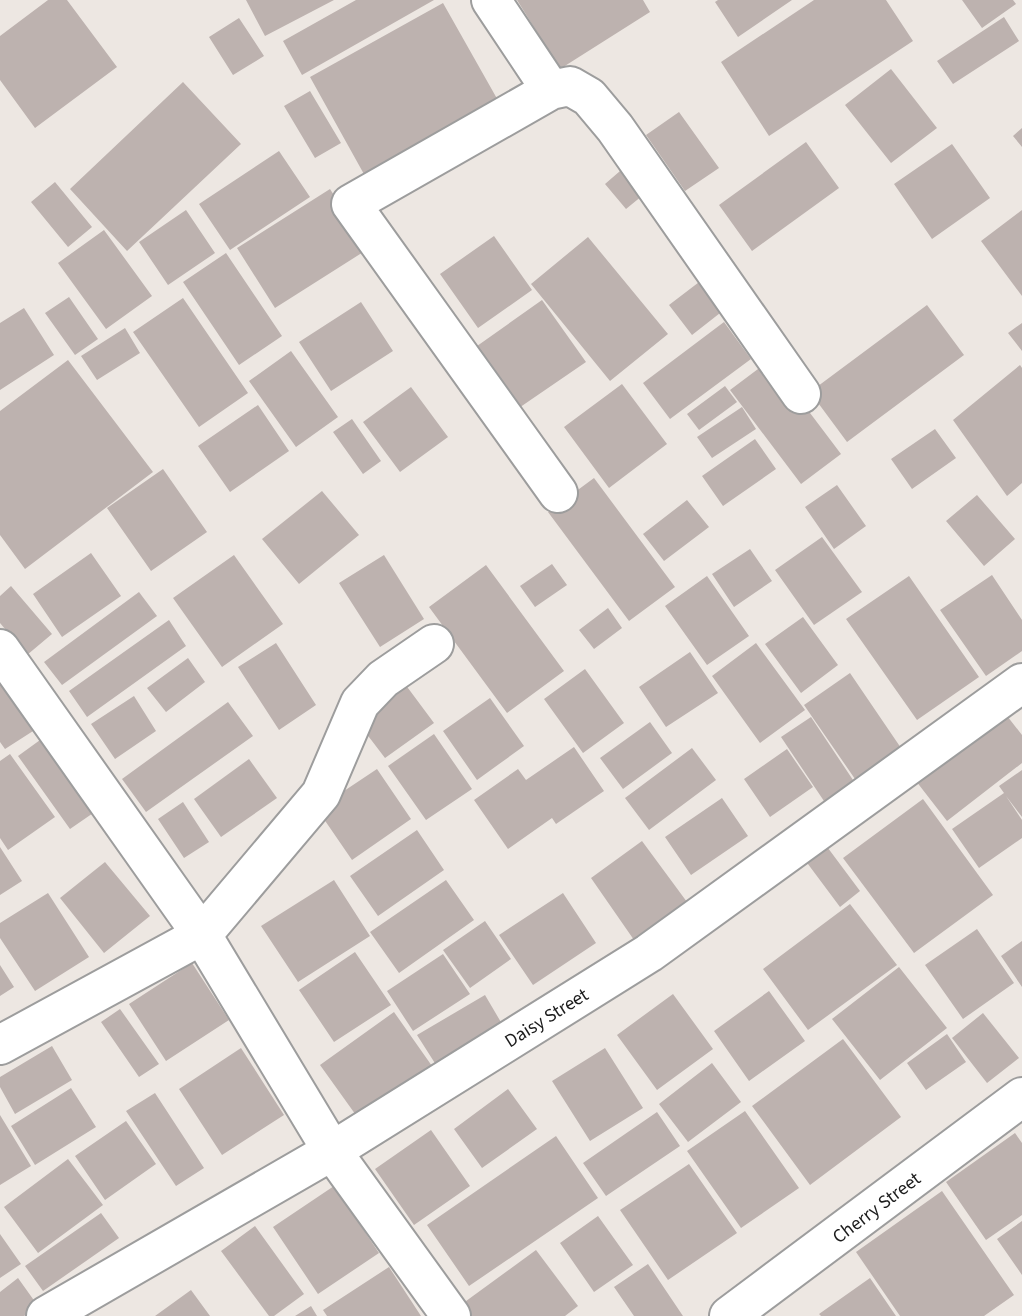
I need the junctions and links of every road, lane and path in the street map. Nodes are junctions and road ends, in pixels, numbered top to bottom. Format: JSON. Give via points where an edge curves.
{"nodes":[{"id":1,"x":491,"y":0,"type":"edge"},
{"id":2,"x":551,"y":90,"type":"junction"},
{"id":3,"x":801,"y":394,"type":"dead end"},
{"id":4,"x":558,"y":493,"type":"dead end"},
{"id":5,"x":434,"y":644,"type":"dead end"},
{"id":6,"x":0,"y":649,"type":"edge"},
{"id":7,"x":1022,"y":683,"type":"edge"},
{"id":8,"x":202,"y":935,"type":"junction"},
{"id":9,"x":0,"y":1045,"type":"edge"},
{"id":10,"x":1022,"y":1097,"type":"edge"},
{"id":11,"x":332,"y":1151,"type":"junction"},
{"id":12,"x":46,"y":1316,"type":"edge"},
{"id":13,"x":451,"y":1316,"type":"edge"},
{"id":14,"x":729,"y":1316,"type":"edge"}],
"edges":[{"from":1,"to":2,"type":"street"},
{"from":2,"to":3,"type":"street","via":[[570,86],[589,97]]},
{"from":2,"to":4,"type":"street","via":[[351,204]]},
{"from":5,"to":8,"type":"street","via":[[383,678],[360,704],[321,794]]},
{"from":6,"to":8,"type":"street"},
{"from":7,"to":11,"type":"street","name":"Daisy Street","via":[[649,953]]},
{"from":8,"to":9,"type":"street"},
{"from":8,"to":11,"type":"street"},
{"from":10,"to":14,"type":"street","name":"Cherry Street"},
{"from":11,"to":12,"type":"street","name":"Daisy Street"},
{"from":11,"to":13,"type":"street"}]}
